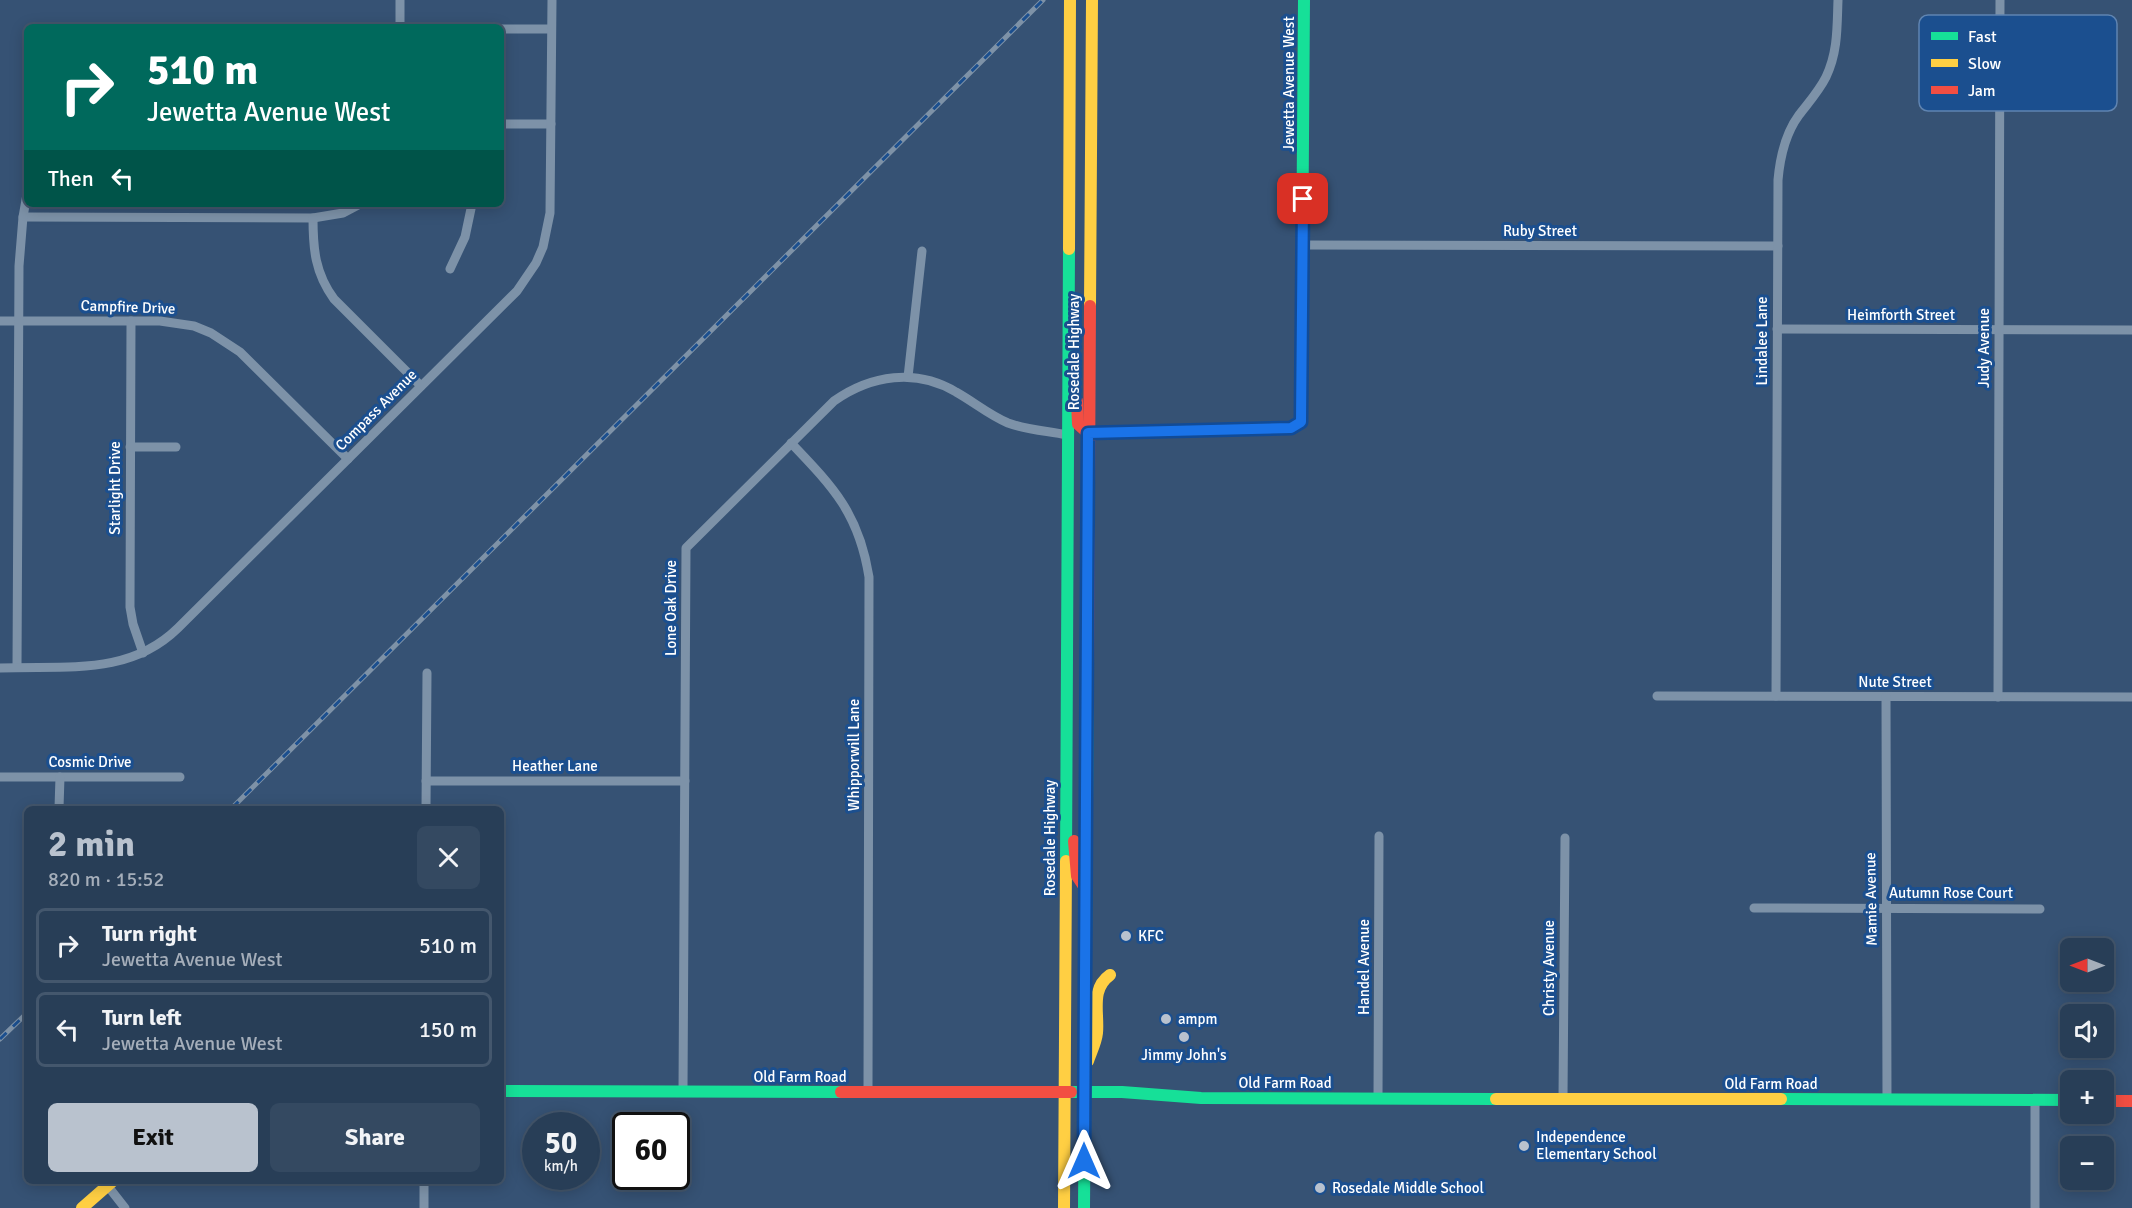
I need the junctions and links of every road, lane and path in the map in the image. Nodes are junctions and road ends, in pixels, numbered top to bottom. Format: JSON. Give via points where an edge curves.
{"nodes":[{"id":1,"x":400,"y":0,"type":"edge"},
{"id":2,"x":552,"y":0,"type":"edge"},
{"id":3,"x":1070,"y":0,"type":"edge"},
{"id":4,"x":1304,"y":0,"type":"edge"},
{"id":5,"x":1838,"y":0,"type":"edge"},
{"id":6,"x":2001,"y":0,"type":"edge"},
{"id":7,"x":1092,"y":1,"type":"edge"},
{"id":8,"x":2001,"y":15,"type":"edge"},
{"id":9,"x":400,"y":24,"type":"edge"},
{"id":10,"x":504,"y":29,"type":"edge"},
{"id":11,"x":551,"y":29,"type":"junction"},
{"id":12,"x":2000,"y":111,"type":"edge"},
{"id":13,"x":504,"y":124,"type":"edge"},
{"id":14,"x":551,"y":124,"type":"junction"},
{"id":15,"x":1069,"y":199,"type":"junction"},
{"id":16,"x":25,"y":207,"type":"edge"},
{"id":17,"x":354,"y":207,"type":"edge"},
{"id":18,"x":471,"y":207,"type":"edge"},
{"id":19,"x":23,"y":217,"type":"junction"},
{"id":20,"x":313,"y":218,"type":"junction"},
{"id":21,"x":1303,"y":245,"type":"junction"},
{"id":22,"x":1778,"y":246,"type":"junction"},
{"id":23,"x":922,"y":251,"type":"dead end"},
{"id":24,"x":450,"y":269,"type":"dead end"},
{"id":25,"x":19,"y":320,"type":"junction"},
{"id":26,"x":0,"y":321,"type":"edge"},
{"id":27,"x":131,"y":321,"type":"junction"},
{"id":28,"x":1777,"y":329,"type":"junction"},
{"id":29,"x":1999,"y":330,"type":"junction"},
{"id":30,"x":2132,"y":330,"type":"edge"},
{"id":31,"x":908,"y":377,"type":"junction"},
{"id":32,"x":421,"y":386,"type":"junction"},
{"id":33,"x":1088,"y":433,"type":"junction"},
{"id":34,"x":1067,"y":435,"type":"junction"},
{"id":35,"x":791,"y":443,"type":"junction"},
{"id":36,"x":130,"y":447,"type":"junction"},
{"id":37,"x":176,"y":447,"type":"dead end"},
{"id":38,"x":348,"y":459,"type":"junction"},
{"id":39,"x":1087,"y":578,"type":"junction"},
{"id":40,"x":143,"y":653,"type":"junction"},
{"id":41,"x":17,"y":667,"type":"junction"},
{"id":42,"x":0,"y":668,"type":"edge"},
{"id":43,"x":427,"y":673,"type":"dead end"},
{"id":44,"x":1657,"y":696,"type":"dead end"},
{"id":45,"x":1776,"y":696,"type":"junction"},
{"id":46,"x":1886,"y":697,"type":"junction"},
{"id":47,"x":1998,"y":697,"type":"junction"},
{"id":48,"x":2132,"y":697,"type":"edge"},
{"id":49,"x":1066,"y":738,"type":"junction"},
{"id":50,"x":0,"y":777,"type":"edge"},
{"id":51,"x":60,"y":777,"type":"junction"},
{"id":52,"x":180,"y":777,"type":"dead end"},
{"id":53,"x":426,"y":781,"type":"junction"},
{"id":54,"x":685,"y":781,"type":"junction"},
{"id":55,"x":59,"y":806,"type":"edge"},
{"id":56,"x":426,"y":806,"type":"edge"},
{"id":57,"x":1379,"y":836,"type":"dead end"},
{"id":58,"x":1565,"y":838,"type":"dead end"},
{"id":59,"x":1086,"y":891,"type":"junction"},
{"id":60,"x":1754,"y":908,"type":"dead end"},
{"id":61,"x":1887,"y":908,"type":"junction"},
{"id":62,"x":2040,"y":909,"type":"dead end"},
{"id":63,"x":1110,"y":975,"type":"dead end"},
{"id":64,"x":1085,"y":1068,"type":"junction"},
{"id":65,"x":504,"y":1091,"type":"edge"},
{"id":66,"x":683,"y":1091,"type":"junction"},
{"id":67,"x":868,"y":1092,"type":"junction"},
{"id":68,"x":1085,"y":1092,"type":"junction"},
{"id":69,"x":1064,"y":1093,"type":"junction"},
{"id":70,"x":1378,"y":1098,"type":"junction"},
{"id":71,"x":1563,"y":1099,"type":"junction"},
{"id":72,"x":1887,"y":1100,"type":"junction"},
{"id":73,"x":2036,"y":1100,"type":"junction"},
{"id":74,"x":2060,"y":1100,"type":"edge"},
{"id":75,"x":2114,"y":1101,"type":"edge"},
{"id":76,"x":2132,"y":1101,"type":"edge"},
{"id":77,"x":110,"y":1184,"type":"edge"},
{"id":78,"x":112,"y":1184,"type":"edge"},
{"id":79,"x":424,"y":1184,"type":"edge"},
{"id":80,"x":82,"y":1208,"type":"edge"},
{"id":81,"x":125,"y":1208,"type":"edge"},
{"id":82,"x":424,"y":1208,"type":"edge"},
{"id":83,"x":1064,"y":1208,"type":"edge"},
{"id":84,"x":1084,"y":1208,"type":"edge"},
{"id":85,"x":2035,"y":1208,"type":"edge"}],
"edges":[{"from":1,"to":9,"type":"street"},
{"from":2,"to":11,"type":"street","name":"Compass Avenue"},
{"from":3,"to":15,"type":"main road","name":"Rosedale Highway"},
{"from":4,"to":21,"type":"main road","name":"Jewetta Avenue West"},
{"from":5,"to":22,"type":"street","name":"Lindalee Lane","via":[[1831,64],[1790,131],[1781,155]]},
{"from":6,"to":8,"type":"street","name":"Judy Avenue"},
{"from":7,"to":33,"type":"main road","name":"Rosedale Highway"},
{"from":10,"to":11,"type":"street"},
{"from":11,"to":14,"type":"street","name":"Compass Avenue"},
{"from":12,"to":29,"type":"street","name":"Judy Avenue"},
{"from":13,"to":14,"type":"street"},
{"from":14,"to":32,"type":"street","name":"Compass Avenue","via":[[550,213],[536,263],[517,291]]},
{"from":15,"to":33,"type":"main road","via":[[1077,247],[1077,417],[1080,428]]},
{"from":15,"to":34,"type":"main road","name":"Rosedale Highway"},
{"from":16,"to":19,"type":"street"},
{"from":17,"to":20,"type":"street"},
{"from":18,"to":24,"type":"street","via":[[465,237]]},
{"from":19,"to":20,"type":"street"},
{"from":19,"to":25,"type":"street"},
{"from":20,"to":32,"type":"street","via":[[315,262],[326,288]]},
{"from":21,"to":22,"type":"street","name":"Ruby Street"},
{"from":21,"to":33,"type":"main road","name":"Jewetta Avenue West","via":[[1301,422],[1291,428]]},
{"from":22,"to":28,"type":"street","name":"Lindalee Lane"},
{"from":23,"to":31,"type":"street"},
{"from":25,"to":26,"type":"street","name":"Campfire Drive"},
{"from":25,"to":27,"type":"street","name":"Campfire Drive"},
{"from":25,"to":41,"type":"street"},
{"from":27,"to":36,"type":"street","name":"Starlight Drive"},
{"from":27,"to":38,"type":"street","name":"Campfire Drive","via":[[177,322],[226,341]]},
{"from":28,"to":29,"type":"street","name":"Heimforth Street"},
{"from":28,"to":45,"type":"street","name":"Lindalee Lane"},
{"from":29,"to":30,"type":"street","name":"Heimforth Street"},
{"from":29,"to":47,"type":"street","name":"Judy Avenue"},
{"from":31,"to":34,"type":"street","name":"Lone Oak Drive","via":[[942,384],[1008,422]]},
{"from":31,"to":35,"type":"street","name":"Lone Oak Drive","via":[[878,380],[847,392]]},
{"from":32,"to":38,"type":"street","name":"Compass Avenue"},
{"from":33,"to":39,"type":"main road","name":"Rosedale Highway"},
{"from":34,"to":39,"type":"main road","via":[[1079,443],[1080,550]]},
{"from":34,"to":49,"type":"main road","name":"Rosedale Highway"},
{"from":35,"to":54,"type":"street","name":"Lone Oak Drive","via":[[686,548]]},
{"from":35,"to":67,"type":"street","name":"Whipporwill Lane","via":[[827,480],[849,512],[859,533],[869,577]]},
{"from":36,"to":37,"type":"street"},
{"from":36,"to":40,"type":"street","name":"Starlight Drive","via":[[130,607]]},
{"from":38,"to":40,"type":"street","name":"Compass Avenue","via":[[171,635]]},
{"from":39,"to":59,"type":"main road","name":"Rosedale Highway"},
{"from":40,"to":41,"type":"street","name":"Compass Avenue","via":[[95,666]]},
{"from":41,"to":42,"type":"street","name":"Compass Avenue"},
{"from":43,"to":53,"type":"street"},
{"from":44,"to":45,"type":"street","name":"Nute Street"},
{"from":45,"to":46,"type":"street","name":"Nute Street"},
{"from":46,"to":47,"type":"street","name":"Nute Street"},
{"from":46,"to":61,"type":"street","name":"Mamie Avenue"},
{"from":47,"to":48,"type":"street","name":"Nute Street"},
{"from":49,"to":59,"type":"main road","via":[[1074,768],[1074,856],[1077,876]]},
{"from":49,"to":69,"type":"main road","name":"Rosedale Highway"},
{"from":50,"to":51,"type":"street","name":"Cosmic Drive"},
{"from":51,"to":52,"type":"street","name":"Cosmic Drive"},
{"from":51,"to":55,"type":"street"},
{"from":53,"to":54,"type":"street","name":"Heather Lane"},
{"from":53,"to":56,"type":"street"},
{"from":54,"to":66,"type":"street","name":"Lone Oak Drive"},
{"from":57,"to":70,"type":"street","name":"Handel Avenue"},
{"from":58,"to":71,"type":"street","name":"Christy Avenue"},
{"from":59,"to":64,"type":"main road","name":"Rosedale Highway"},
{"from":60,"to":61,"type":"street","name":"Autumn Rose Court"},
{"from":61,"to":62,"type":"street","name":"Autumn Rose Court"},
{"from":61,"to":72,"type":"street","name":"Mamie Avenue"},
{"from":63,"to":64,"type":"main road","via":[[1098,987],[1097,1036]]},
{"from":64,"to":68,"type":"main road","name":"Rosedale Highway"},
{"from":65,"to":66,"type":"main road","name":"Old Farm Road"},
{"from":66,"to":67,"type":"main road","name":"Old Farm Road"},
{"from":67,"to":69,"type":"main road","name":"Old Farm Road"},
{"from":68,"to":69,"type":"main road","name":"Old Farm Road"},
{"from":68,"to":70,"type":"main road","name":"Old Farm Road","via":[[1201,1098]]},
{"from":68,"to":84,"type":"main road","name":"Rosedale Highway"},
{"from":69,"to":83,"type":"main road","name":"Rosedale Highway"},
{"from":70,"to":71,"type":"main road","name":"Old Farm Road"},
{"from":71,"to":72,"type":"main road","name":"Old Farm Road"},
{"from":72,"to":73,"type":"main road","name":"Old Farm Road"},
{"from":73,"to":74,"type":"main road","name":"Old Farm Road"},
{"from":73,"to":85,"type":"street"},
{"from":75,"to":76,"type":"main road"},
{"from":77,"to":80,"type":"main road"},
{"from":78,"to":81,"type":"street"},
{"from":79,"to":82,"type":"street"}]}
